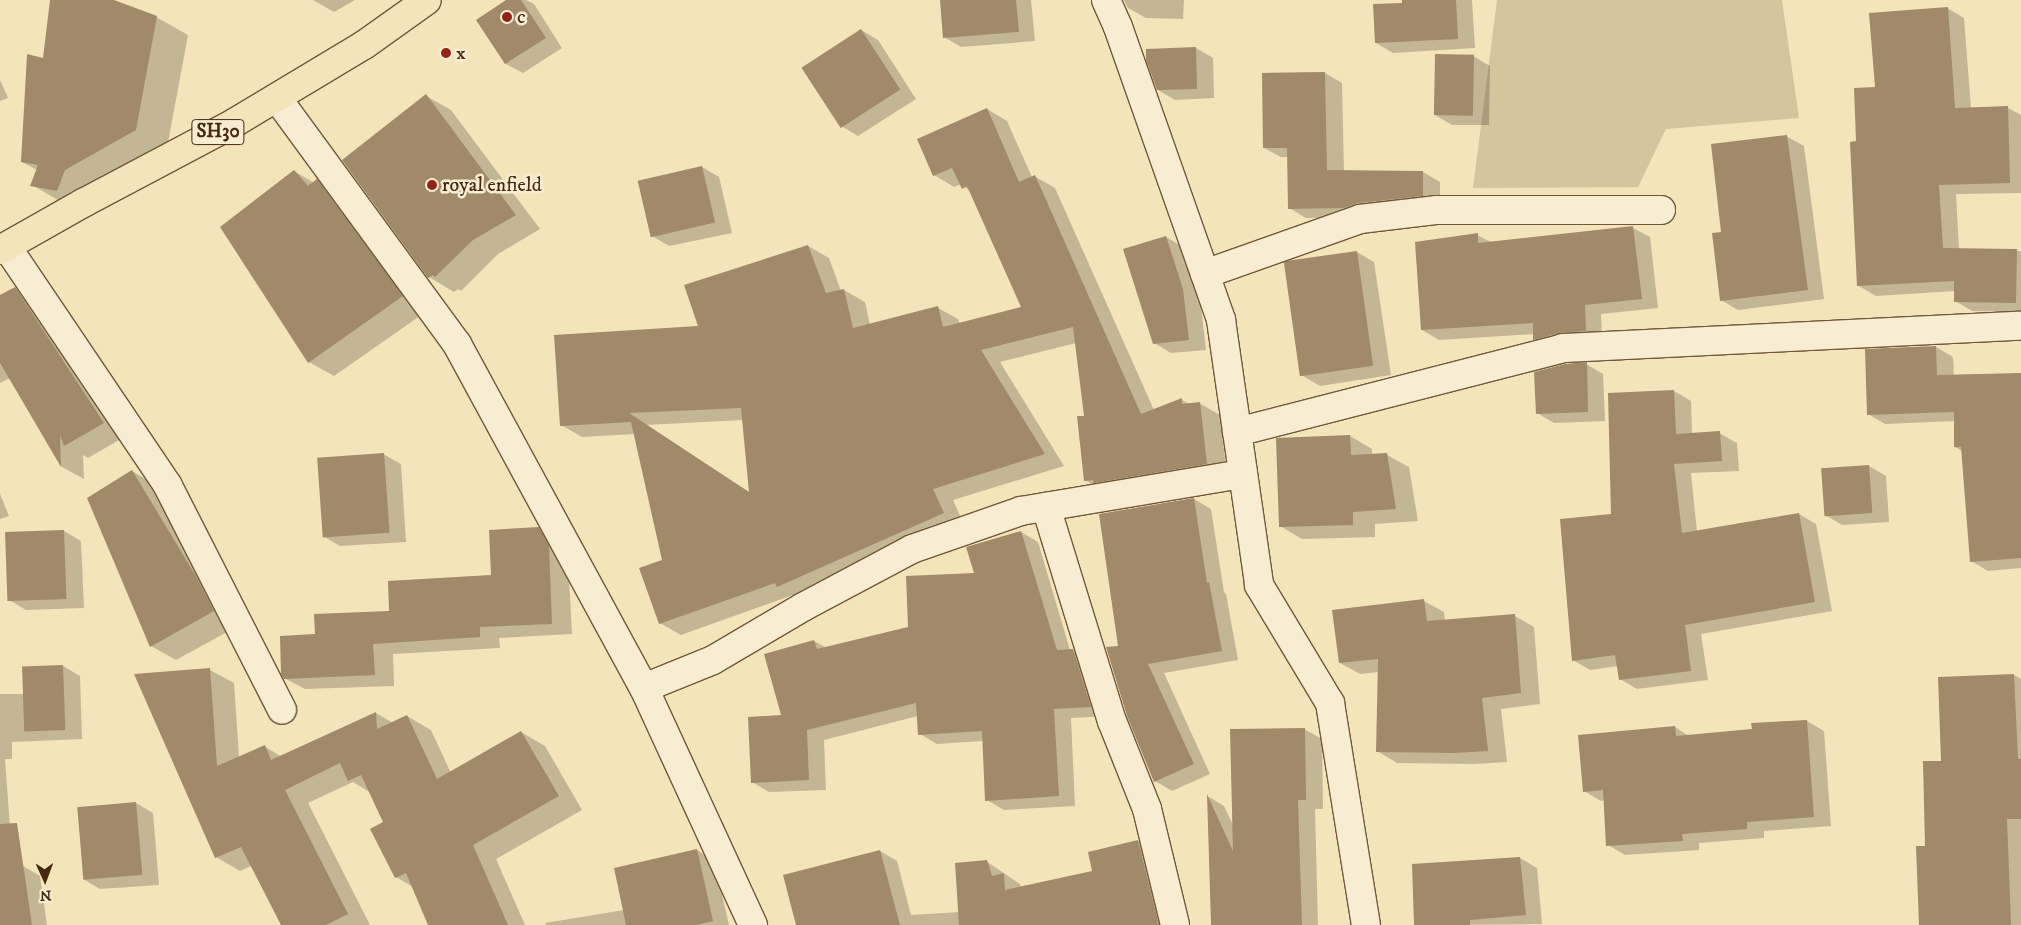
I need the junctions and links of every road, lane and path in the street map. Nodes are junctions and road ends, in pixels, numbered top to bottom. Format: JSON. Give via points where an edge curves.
{"nodes":[{"id":1,"x":427,"y":0,"type":"edge"},
{"id":2,"x":1106,"y":0,"type":"edge"},
{"id":3,"x":277,"y":98,"type":"junction"},
{"id":4,"x":1661,"y":210,"type":"dead end"},
{"id":5,"x":3,"y":249,"type":"edge"},
{"id":6,"x":1205,"y":274,"type":"junction"},
{"id":7,"x":2019,"y":326,"type":"dead end"},
{"id":8,"x":1237,"y":432,"type":"junction"},
{"id":9,"x":1243,"y":474,"type":"junction"},
{"id":10,"x":1046,"y":507,"type":"junction"},
{"id":11,"x":644,"y":688,"type":"junction"},
{"id":12,"x":282,"y":710,"type":"dead end"},
{"id":13,"x":753,"y":925,"type":"edge"},
{"id":14,"x":1175,"y":925,"type":"edge"},
{"id":15,"x":1366,"y":925,"type":"edge"}],
"edges":[{"from":1,"to":3,"type":"main road","number":"SH30","via":[[364,45]]},
{"from":2,"to":6,"type":"street"},
{"from":3,"to":5,"type":"main road","number":"SH30"},
{"from":3,"to":11,"type":"street","via":[[457,344]]},
{"from":4,"to":6,"type":"street","via":[[1437,210],[1360,219]]},
{"from":5,"to":12,"type":"street","via":[[168,486]]},
{"from":6,"to":8,"type":"street","via":[[1221,320]]},
{"from":7,"to":8,"type":"street","via":[[1563,348]]},
{"from":8,"to":9,"type":"street"},
{"from":9,"to":10,"type":"street"},
{"from":9,"to":15,"type":"street","via":[[1259,585],[1330,703]]},
{"from":10,"to":11,"type":"street","via":[[1021,511],[912,549],[804,606],[714,660]]},
{"from":10,"to":14,"type":"street","via":[[1112,721],[1148,809]]},
{"from":11,"to":13,"type":"street"}]}
